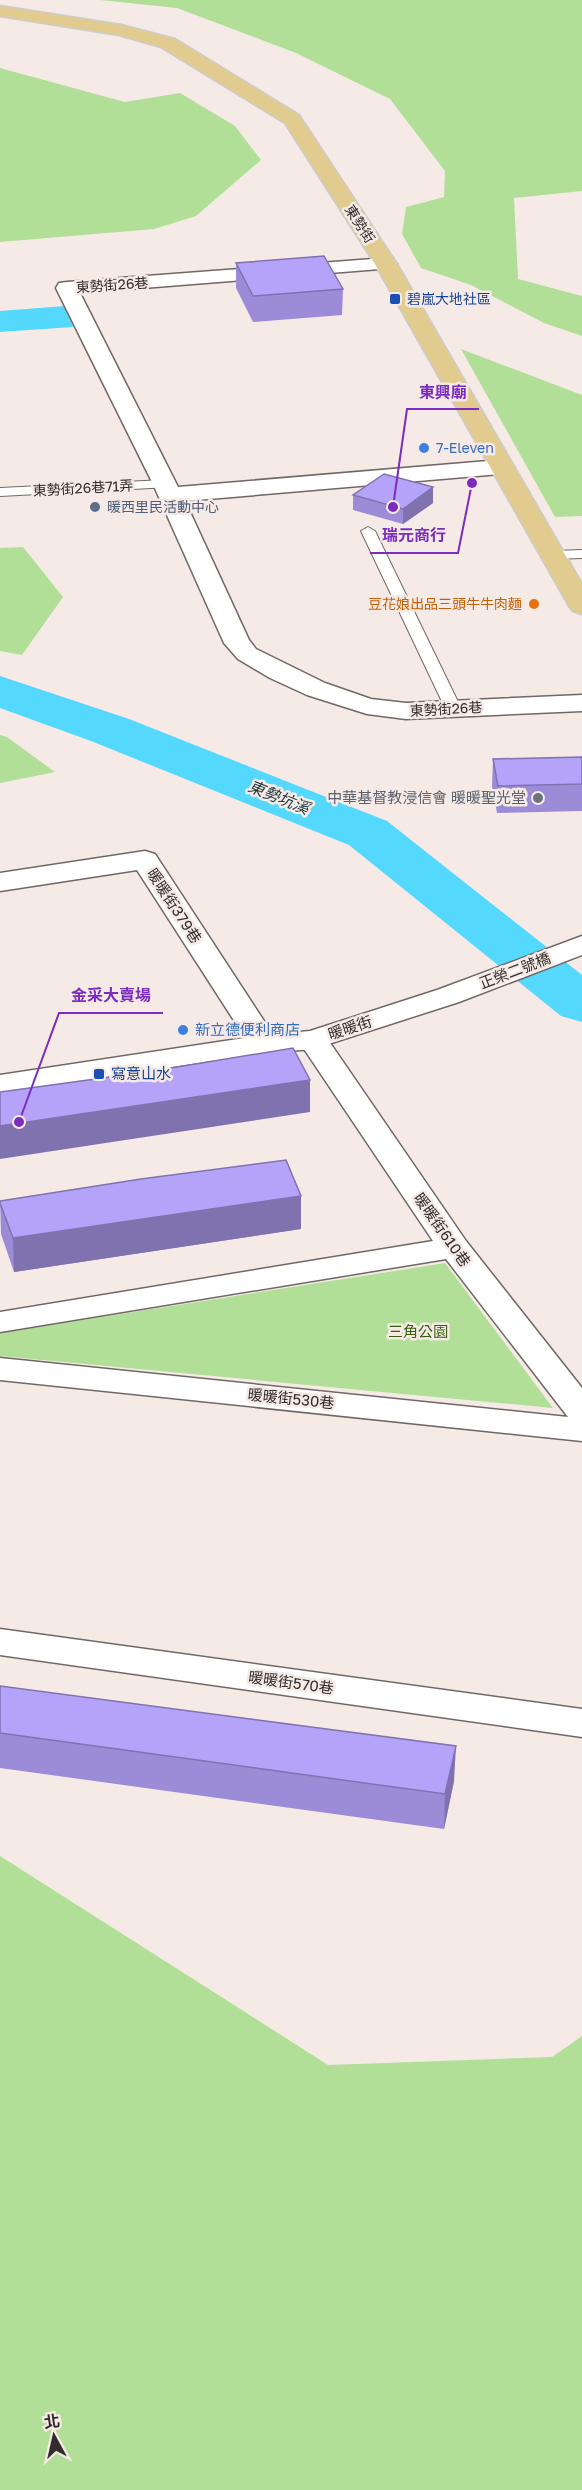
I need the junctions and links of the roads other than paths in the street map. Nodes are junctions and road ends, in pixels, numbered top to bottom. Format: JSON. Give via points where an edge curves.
{"nodes":[{"id":1,"x":0,"y":11,"type":"edge"},
{"id":2,"x":386,"y":264,"type":"junction"},
{"id":3,"x":500,"y":467,"type":"junction"},
{"id":4,"x":168,"y":490,"type":"junction"},
{"id":5,"x":0,"y":492,"type":"edge"},
{"id":6,"x":368,"y":531,"type":"dead end"},
{"id":7,"x":582,"y":554,"type":"edge"},
{"id":8,"x":553,"y":555,"type":"junction"},
{"id":9,"x":580,"y":598,"type":"edge"},
{"id":10,"x":582,"y":703,"type":"edge"},
{"id":11,"x":453,"y":708,"type":"junction"},
{"id":12,"x":0,"y":882,"type":"edge"},
{"id":13,"x":582,"y":945,"type":"edge"},
{"id":14,"x":448,"y":996,"type":"joint"},
{"id":15,"x":313,"y":1041,"type":"junction"},
{"id":16,"x":264,"y":1044,"type":"junction"},
{"id":17,"x":0,"y":1084,"type":"edge"},
{"id":18,"x":454,"y":1248,"type":"junction"},
{"id":19,"x":0,"y":1322,"type":"edge"},
{"id":20,"x":0,"y":1368,"type":"edge"},
{"id":21,"x":582,"y":1412,"type":"edge"},
{"id":22,"x":582,"y":1430,"type":"edge"},
{"id":23,"x":0,"y":1642,"type":"edge"},
{"id":24,"x":582,"y":1724,"type":"edge"}],
"edges":[{"from":1,"to":2,"type":"main road","name":"東勢街","via":[[121,30],[168,44],[268,102],[292,119]]},
{"from":2,"to":3,"type":"main road","name":"東勢街"},
{"from":2,"to":4,"type":"street","name":"東勢街26巷","via":[[67,288]]},
{"from":3,"to":4,"type":"street"},
{"from":3,"to":8,"type":"main road","name":"東勢街"},
{"from":4,"to":5,"type":"lane","name":"東勢街26巷71弄"},
{"from":4,"to":11,"type":"street","name":"東勢街26巷","via":[[237,643],[246,654],[316,689],[367,706],[406,711]]},
{"from":6,"to":11,"type":"lane"},
{"from":7,"to":8,"type":"lane"},
{"from":8,"to":9,"type":"main road","name":"東勢街"},
{"from":10,"to":11,"type":"street","name":"東勢街26巷"},
{"from":12,"to":16,"type":"street","name":"暖暖街379巷","via":[[145,861]]},
{"from":13,"to":14,"type":"street","name":"正榮二號橋"},
{"from":14,"to":15,"type":"street","name":"暖暖街"},
{"from":15,"to":16,"type":"street","name":"暖暖街"},
{"from":15,"to":18,"type":"street","name":"暖暖街610巷"},
{"from":16,"to":17,"type":"street","name":"暖暖街"},
{"from":18,"to":19,"type":"street"},
{"from":18,"to":21,"type":"street","name":"暖暖街610巷"},
{"from":20,"to":22,"type":"street","name":"暖暖街530巷"},
{"from":23,"to":24,"type":"street","name":"暖暖街570巷"}]}
